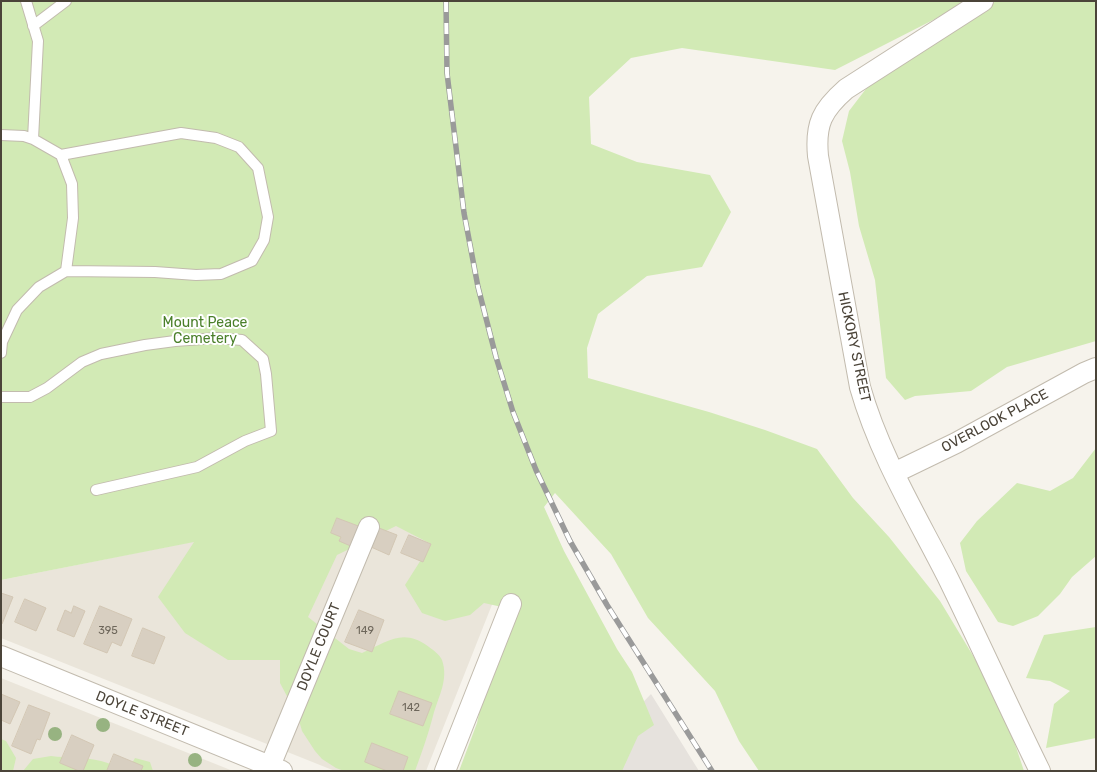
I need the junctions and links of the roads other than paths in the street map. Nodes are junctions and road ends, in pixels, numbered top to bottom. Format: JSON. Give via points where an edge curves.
{"nodes":[{"id":1,"x":26,"y":1,"type":"edge"},
{"id":2,"x":66,"y":1,"type":"edge"},
{"id":3,"x":983,"y":1,"type":"edge"},
{"id":4,"x":33,"y":26,"type":"junction"},
{"id":5,"x":1,"y":135,"type":"edge"},
{"id":6,"x":33,"y":139,"type":"junction"},
{"id":7,"x":61,"y":155,"type":"junction"},
{"id":8,"x":66,"y":271,"type":"junction"},
{"id":9,"x":2,"y":345,"type":"edge"},
{"id":10,"x":1096,"y":368,"type":"edge"},
{"id":11,"x":2,"y":396,"type":"edge"},
{"id":12,"x":894,"y":473,"type":"junction"},
{"id":13,"x":96,"y":490,"type":"dead end"},
{"id":14,"x":369,"y":527,"type":"dead end"},
{"id":15,"x":511,"y":604,"type":"dead end"},
{"id":16,"x":1,"y":656,"type":"edge"},
{"id":17,"x":276,"y":768,"type":"edge"},
{"id":18,"x":445,"y":771,"type":"edge"},
{"id":19,"x":1040,"y":771,"type":"edge"}],
"edges":[{"from":1,"to":4,"type":"lane"},
{"from":2,"to":4,"type":"lane"},
{"from":3,"to":12,"type":"street","name":"HICKORY STREET","via":[[846,89],[825,111],[816,138],[860,387],[866,410]]},
{"from":4,"to":6,"type":"lane","via":[[38,41]]},
{"from":5,"to":6,"type":"lane"},
{"from":6,"to":7,"type":"lane"},
{"from":7,"to":8,"type":"lane","via":[[72,184],[73,218]]},
{"from":7,"to":8,"type":"lane","via":[[181,133],[216,138],[239,147],[258,168],[268,217],[264,240],[252,261],[221,274]]},
{"from":8,"to":9,"type":"lane","via":[[39,287],[17,310]]},
{"from":10,"to":12,"type":"street","name":"OVERLOOK PLACE"},
{"from":11,"to":13,"type":"lane","via":[[30,397],[82,362],[101,354],[145,345],[217,338],[242,340],[263,359],[271,431],[197,467]]},
{"from":12,"to":19,"type":"street","name":"HICKORY STREET"},
{"from":14,"to":17,"type":"street","name":"DOYLE COURT"},
{"from":15,"to":18,"type":"street"},
{"from":16,"to":17,"type":"street","name":"DOYLE STREET"}]}
